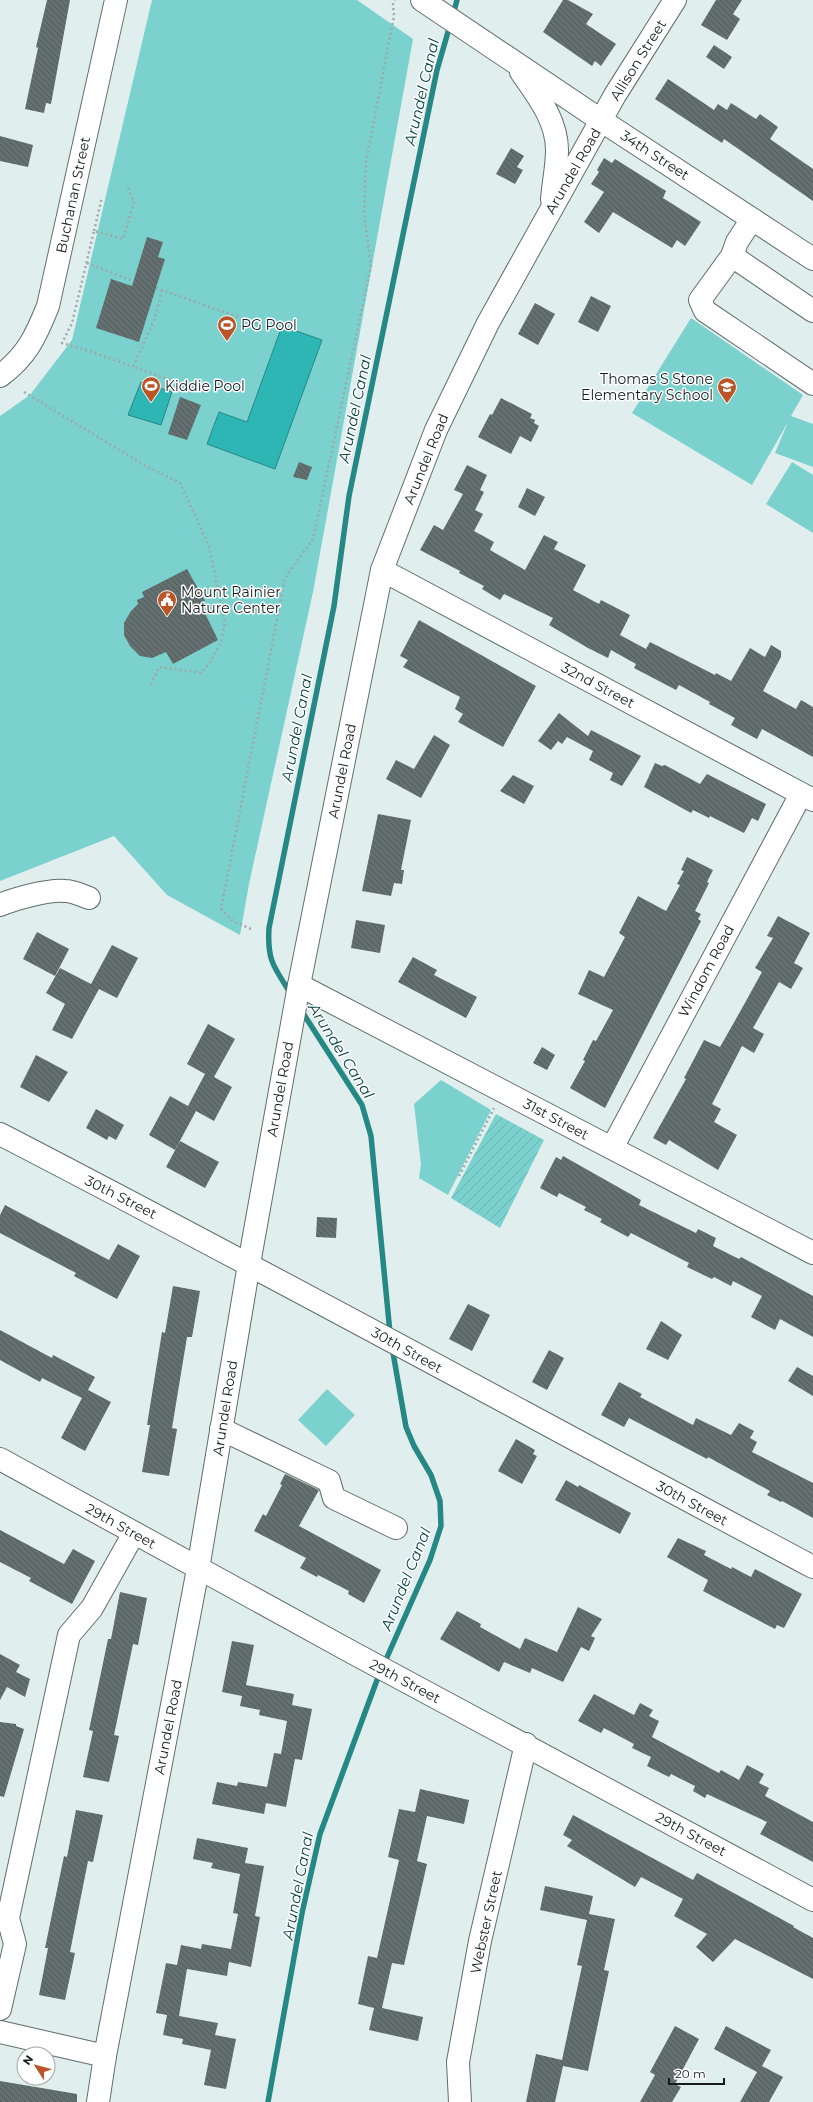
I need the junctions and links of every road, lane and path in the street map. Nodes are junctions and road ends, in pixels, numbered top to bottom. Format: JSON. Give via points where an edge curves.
{"nodes":[{"id":1,"x":116,"y":0,"type":"edge"},
{"id":2,"x":395,"y":0,"type":"edge"},
{"id":3,"x":675,"y":0,"type":"edge"},
{"id":4,"x":428,"y":4,"type":"edge"},
{"id":5,"x":515,"y":63,"type":"junction"},
{"id":6,"x":602,"y":120,"type":"junction"},
{"id":7,"x":128,"y":188,"type":"dead end"},
{"id":8,"x":102,"y":197,"type":"dead end"},
{"id":9,"x":551,"y":209,"type":"junction"},
{"id":10,"x":752,"y":219,"type":"junction"},
{"id":11,"x":94,"y":231,"type":"junction"},
{"id":12,"x":732,"y":256,"type":"junction"},
{"id":13,"x":813,"y":259,"type":"edge"},
{"id":14,"x":86,"y":263,"type":"junction"},
{"id":15,"x":134,"y":281,"type":"dead end"},
{"id":16,"x":156,"y":288,"type":"dead end"},
{"id":17,"x":162,"y":290,"type":"junction"},
{"id":18,"x":813,"y":311,"type":"edge"},
{"id":19,"x":258,"y":324,"type":"dead end"},
{"id":20,"x":133,"y":367,"type":"junction"},
{"id":21,"x":0,"y":376,"type":"edge"},
{"id":22,"x":813,"y":384,"type":"edge"},
{"id":23,"x":24,"y":392,"type":"dead end"},
{"id":24,"x":206,"y":392,"type":"dead end"},
{"id":25,"x":382,"y":570,"type":"junction"},
{"id":26,"x":150,"y":686,"type":"dead end"},
{"id":27,"x":807,"y":797,"type":"edge"},
{"id":28,"x":89,"y":898,"type":"dead end"},
{"id":29,"x":0,"y":905,"type":"edge"},
{"id":30,"x":252,"y":929,"type":"dead end"},
{"id":31,"x":299,"y":985,"type":"junction"},
{"id":32,"x":494,"y":1107,"type":"dead end"},
{"id":33,"x":0,"y":1134,"type":"edge"},
{"id":34,"x":612,"y":1148,"type":"junction"},
{"id":35,"x":459,"y":1176,"type":"dead end"},
{"id":36,"x":813,"y":1253,"type":"edge"},
{"id":37,"x":249,"y":1264,"type":"junction"},
{"id":38,"x":221,"y":1429,"type":"junction"},
{"id":39,"x":0,"y":1459,"type":"edge"},
{"id":40,"x":396,"y":1528,"type":"dead end"},
{"id":41,"x":134,"y":1533,"type":"junction"},
{"id":42,"x":813,"y":1567,"type":"edge"},
{"id":43,"x":198,"y":1569,"type":"junction"},
{"id":44,"x":526,"y":1744,"type":"junction"},
{"id":45,"x":813,"y":1900,"type":"edge"},
{"id":46,"x":0,"y":2009,"type":"edge"},
{"id":47,"x":0,"y":2032,"type":"edge"},
{"id":48,"x":105,"y":2056,"type":"junction"},
{"id":49,"x":98,"y":2102,"type":"edge"},
{"id":50,"x":460,"y":2102,"type":"edge"}],
"edges":[{"from":1,"to":21,"type":"street","name":"Buchanan Street","via":[[48,306],[28,349]]},
{"from":2,"to":30,"type":"path","via":[[366,162],[364,213],[371,266],[313,539],[285,578],[221,909],[233,921]]},
{"from":3,"to":6,"type":"street","name":"Allison Street","via":[[614,95]]},
{"from":4,"to":5,"type":"street","name":"34th Street"},
{"from":5,"to":6,"type":"street","name":"34th Street"},
{"from":5,"to":9,"type":"street","via":[[547,110],[555,134],[557,150]]},
{"from":6,"to":9,"type":"street","name":"Arundel Road"},
{"from":6,"to":10,"type":"street","name":"34th Street"},
{"from":7,"to":11,"type":"path","via":[[134,202],[122,239]]},
{"from":8,"to":11,"type":"path"},
{"from":9,"to":25,"type":"street","name":"Arundel Road","via":[[488,323],[436,430]]},
{"from":10,"to":12,"type":"street","via":[[736,242]]},
{"from":10,"to":13,"type":"street","name":"34th Street"},
{"from":11,"to":14,"type":"path"},
{"from":12,"to":18,"type":"street"},
{"from":12,"to":22,"type":"street","via":[[700,300],[705,311]]},
{"from":14,"to":15,"type":"path"},
{"from":14,"to":20,"type":"path","via":[[72,323],[62,343]]},
{"from":16,"to":17,"type":"path"},
{"from":17,"to":19,"type":"path"},
{"from":17,"to":20,"type":"path","via":[[155,318]]},
{"from":20,"to":24,"type":"path"},
{"from":23,"to":26,"type":"path","via":[[144,465],[180,483],[209,546],[225,623],[221,642],[210,663],[201,673],[159,667]]},
{"from":25,"to":27,"type":"street","name":"32nd Street"},
{"from":25,"to":31,"type":"street","name":"Arundel Road"},
{"from":27,"to":34,"type":"street","name":"Windom Road"},
{"from":28,"to":29,"type":"street","via":[[64,890],[32,895]]},
{"from":31,"to":34,"type":"street","name":"31st Street"},
{"from":31,"to":37,"type":"street","name":"Arundel Road"},
{"from":32,"to":35,"type":"path"},
{"from":33,"to":37,"type":"street","name":"30th Street"},
{"from":34,"to":36,"type":"street","name":"31st Street"},
{"from":37,"to":38,"type":"street","name":"Arundel Road"},
{"from":37,"to":42,"type":"street","name":"30th Street"},
{"from":38,"to":40,"type":"street","via":[[329,1481],[334,1498]]},
{"from":38,"to":43,"type":"street","name":"Arundel Road"},
{"from":39,"to":41,"type":"street","name":"29th Street"},
{"from":41,"to":43,"type":"street","name":"29th Street"},
{"from":41,"to":46,"type":"street","via":[[92,1608],[69,1635],[8,1918],[15,1944]]},
{"from":43,"to":44,"type":"street","name":"29th Street"},
{"from":43,"to":48,"type":"street","name":"Arundel Road"},
{"from":44,"to":45,"type":"street","name":"29th Street"},
{"from":44,"to":50,"type":"street","name":"Webster Street","via":[[480,1941],[459,2054]]},
{"from":47,"to":48,"type":"street"},
{"from":48,"to":49,"type":"street","name":"Arundel Road"}]}
